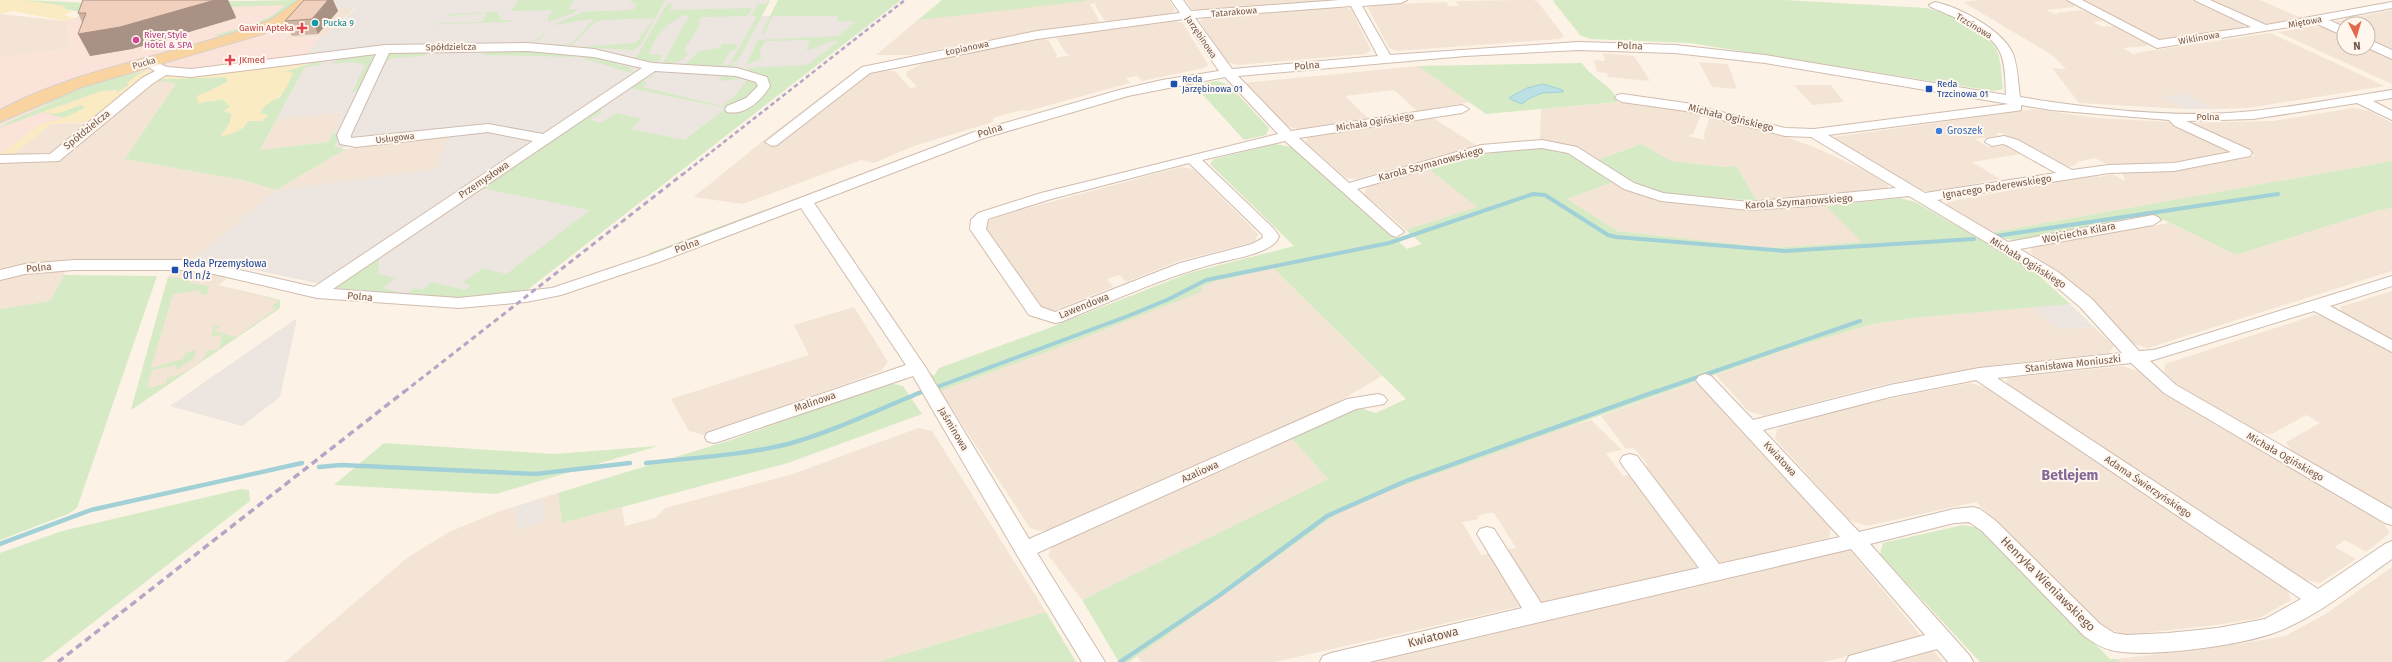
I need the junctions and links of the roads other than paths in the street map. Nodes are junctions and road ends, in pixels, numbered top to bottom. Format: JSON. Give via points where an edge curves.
{"nodes":[{"id":1,"x":1176,"y":0,"type":"edge"},
{"id":2,"x":1401,"y":0,"type":"edge"},
{"id":3,"x":2073,"y":0,"type":"edge"},
{"id":4,"x":2200,"y":0,"type":"edge"},
{"id":5,"x":308,"y":1,"type":"edge"},
{"id":6,"x":1355,"y":3,"type":"junction"},
{"id":7,"x":1935,"y":5,"type":"dead end"},
{"id":8,"x":2392,"y":5,"type":"edge"},
{"id":9,"x":1187,"y":16,"type":"junction"},
{"id":10,"x":2318,"y":20,"type":"junction"},
{"id":11,"x":2264,"y":28,"type":"junction"},
{"id":12,"x":2336,"y":28,"type":"edge"},
{"id":13,"x":2376,"y":47,"type":"edge"},
{"id":14,"x":385,"y":49,"type":"junction"},
{"id":15,"x":2392,"y":54,"type":"edge"},
{"id":16,"x":1386,"y":59,"type":"junction"},
{"id":17,"x":146,"y":62,"type":"junction"},
{"id":18,"x":652,"y":67,"type":"junction"},
{"id":19,"x":164,"y":70,"type":"junction"},
{"id":20,"x":1228,"y":73,"type":"junction"},
{"id":21,"x":2392,"y":94,"type":"edge"},
{"id":22,"x":1622,"y":98,"type":"dead end"},
{"id":23,"x":2013,"y":100,"type":"junction"},
{"id":24,"x":2359,"y":100,"type":"junction"},
{"id":25,"x":1462,"y":108,"type":"dead end"},
{"id":26,"x":732,"y":109,"type":"dead end"},
{"id":27,"x":1991,"y":109,"type":"junction"},
{"id":28,"x":2,"y":114,"type":"edge"},
{"id":29,"x":2173,"y":116,"type":"junction"},
{"id":30,"x":2392,"y":116,"type":"edge"},
{"id":31,"x":1814,"y":133,"type":"junction"},
{"id":32,"x":1288,"y":136,"type":"junction"},
{"id":33,"x":545,"y":139,"type":"junction"},
{"id":34,"x":772,"y":142,"type":"dead end"},
{"id":35,"x":1992,"y":142,"type":"dead end"},
{"id":36,"x":1192,"y":158,"type":"junction"},
{"id":37,"x":0,"y":159,"type":"edge"},
{"id":38,"x":2070,"y":175,"type":"junction"},
{"id":39,"x":1346,"y":188,"type":"junction"},
{"id":40,"x":1917,"y":195,"type":"junction"},
{"id":41,"x":804,"y":202,"type":"junction"},
{"id":42,"x":2153,"y":220,"type":"dead end"},
{"id":43,"x":1396,"y":232,"type":"dead end"},
{"id":44,"x":2005,"y":247,"type":"junction"},
{"id":45,"x":0,"y":274,"type":"edge"},
{"id":46,"x":2392,"y":281,"type":"edge"},
{"id":47,"x":317,"y":293,"type":"junction"},
{"id":48,"x":2316,"y":305,"type":"junction"},
{"id":49,"x":2392,"y":347,"type":"edge"},
{"id":50,"x":2136,"y":358,"type":"junction"},
{"id":51,"x":917,"y":368,"type":"junction"},
{"id":52,"x":1979,"y":374,"type":"junction"},
{"id":53,"x":1705,"y":380,"type":"dead end"},
{"id":54,"x":1378,"y":400,"type":"dead end"},
{"id":55,"x":1750,"y":427,"type":"junction"},
{"id":56,"x":714,"y":437,"type":"dead end"},
{"id":57,"x":1630,"y":461,"type":"dead end"},
{"id":58,"x":2392,"y":518,"type":"edge"},
{"id":59,"x":1488,"y":534,"type":"dead end"},
{"id":60,"x":1855,"y":539,"type":"junction"},
{"id":61,"x":2392,"y":549,"type":"edge"},
{"id":62,"x":1024,"y":550,"type":"junction"},
{"id":63,"x":1714,"y":573,"type":"junction"},
{"id":64,"x":2317,"y":599,"type":"junction"},
{"id":65,"x":1536,"y":613,"type":"junction"},
{"id":66,"x":1942,"y":639,"type":"junction"},
{"id":67,"x":1094,"y":662,"type":"edge"},
{"id":68,"x":1331,"y":662,"type":"edge"},
{"id":69,"x":1857,"y":662,"type":"edge"},
{"id":70,"x":1962,"y":662,"type":"edge"}],
"edges":[{"from":1,"to":9,"type":"street","name":"Jarzębinowa"},
{"from":2,"to":6,"type":"street","name":"Tatarakowa"},
{"from":3,"to":11,"type":"street","name":"Wiklinowa","via":[[2157,44]]},
{"from":4,"to":11,"type":"street"},
{"from":5,"to":17,"type":"main road","name":"Pucka","via":[[291,15],[261,28]]},
{"from":6,"to":9,"type":"street","name":"Tatarakowa"},
{"from":6,"to":16,"type":"street"},
{"from":7,"to":23,"type":"street","name":"Trzcinowa","via":[[1972,23],[2001,44],[2007,53]]},
{"from":8,"to":10,"type":"street","name":"Miętowa"},
{"from":9,"to":20,"type":"street","name":"Jarzębinowa"},
{"from":9,"to":34,"type":"street","name":"Łopianowa","via":[[1098,26],[998,42],[866,70]]},
{"from":10,"to":11,"type":"street","name":"Miętowa"},
{"from":10,"to":12,"type":"street"},
{"from":13,"to":15,"type":"street"},
{"from":14,"to":18,"type":"street","name":"Spółdzielcza","via":[[521,47],[576,50]]},
{"from":14,"to":19,"type":"street","name":"Spółdzielcza","via":[[211,72]]},
{"from":14,"to":33,"type":"street","name":"Usługowa","via":[[344,135],[345,141],[356,143],[488,128]]},
{"from":16,"to":20,"type":"street","name":"Polna"},
{"from":16,"to":23,"type":"street","name":"Polna","via":[[1576,42],[1654,47],[1727,54]]},
{"from":17,"to":19,"type":"street","name":"Spółdzielcza"},
{"from":17,"to":28,"type":"main road","name":"Pucka","via":[[66,87]]},
{"from":18,"to":26,"type":"street","name":"Spółdzielcza","via":[[737,72],[762,80],[764,86],[756,97],[747,104]]},
{"from":18,"to":33,"type":"street","name":"Przemysłowa"},
{"from":19,"to":37,"type":"street","name":"Spółdzielcza","via":[[147,81],[54,158]]},
{"from":20,"to":32,"type":"street"},
{"from":20,"to":41,"type":"street","name":"Polna","via":[[1137,89],[1001,128]]},
{"from":21,"to":24,"type":"street","name":"Polna"},
{"from":22,"to":31,"type":"street","name":"Michała Ogińskiego","via":[[1686,107],[1785,132]]},
{"from":23,"to":27,"type":"street"},
{"from":23,"to":27,"type":"street","name":"Polna","via":[[2023,105]]},
{"from":23,"to":29,"type":"street","name":"Polna","via":[[2088,111]]},
{"from":24,"to":29,"type":"street","name":"Polna","via":[[2257,115]]},
{"from":24,"to":30,"type":"street"},
{"from":25,"to":32,"type":"street","name":"Michała Ogińskiego"},
{"from":27,"to":31,"type":"street","name":"Polna"},
{"from":29,"to":38,"type":"street","name":"Ignacego Paderewskiego","via":[[2180,123],[2245,153],[2174,167],[2109,169]]},
{"from":31,"to":40,"type":"street","name":"Michała Ogińskiego"},
{"from":32,"to":36,"type":"street","name":"Lawendowa"},
{"from":32,"to":39,"type":"street"},
{"from":33,"to":47,"type":"street","name":"Przemysłowa"},
{"from":35,"to":38,"type":"street","name":"Ignacego Paderewskiego","via":[[2004,140],[2013,143]]},
{"from":36,"to":36,"type":"street","name":"Lawendowa","via":[[1268,231],[1270,240],[1258,247],[1186,266],[1055,318],[1035,311],[978,230],[979,220],[983,216],[1046,196]]},
{"from":38,"to":40,"type":"street","name":"Ignacego Paderewskiego"},
{"from":39,"to":40,"type":"street","name":"Karola Szymanowskiego","via":[[1482,149],[1542,144],[1572,150],[1629,186],[1661,197],[1749,206]]},
{"from":39,"to":43,"type":"street"},
{"from":40,"to":44,"type":"street","name":"Michała Ogińskiego"},
{"from":41,"to":47,"type":"street","name":"Polna","via":[[653,259],[555,292],[459,303]]},
{"from":41,"to":51,"type":"street","name":"Jaśminowa"},
{"from":42,"to":44,"type":"street","name":"Wojciecha Kilara"},
{"from":44,"to":50,"type":"street","name":"Michała Ogińskiego","via":[[2052,275],[2086,303]]},
{"from":45,"to":47,"type":"street","name":"Polna","via":[[74,265],[183,265],[214,269]]},
{"from":46,"to":48,"type":"street","name":"Stanisława Moniuszki"},
{"from":48,"to":49,"type":"street"},
{"from":48,"to":50,"type":"street","name":"Stanisława Moniuszki","via":[[2155,356]]},
{"from":50,"to":52,"type":"street","name":"Stanisława Moniuszki"},
{"from":50,"to":58,"type":"street","name":"Michała Ogińskiego","via":[[2170,389]]},
{"from":51,"to":56,"type":"street","name":"Malinowa"},
{"from":51,"to":62,"type":"street","name":"Jaśminowa"},
{"from":52,"to":55,"type":"street","name":"Stanisława Moniuszki","via":[[1890,390]]},
{"from":52,"to":64,"type":"street","name":"Adama Świerzyńskiego"},
{"from":53,"to":55,"type":"street","name":"Kwiatowa"},
{"from":54,"to":62,"type":"street","name":"Azaliowa","via":[[1353,403]]},
{"from":55,"to":60,"type":"street","name":"Kwiatowa"},
{"from":57,"to":63,"type":"street"},
{"from":59,"to":65,"type":"street"},
{"from":60,"to":63,"type":"street","name":"Kwiatowa"},
{"from":60,"to":64,"type":"street","name":"Henryka Wieniawskiego","via":[[1973,514],[1989,526],[2092,630],[2111,642],[2134,644],[2226,635],[2270,626]]},
{"from":60,"to":66,"type":"street","name":"Kwiatowa"},
{"from":61,"to":64,"type":"street","name":"Henryka Wieniawskiego"},
{"from":62,"to":67,"type":"street","name":"Jaśminowa"},
{"from":63,"to":65,"type":"street","name":"Kwiatowa"},
{"from":65,"to":68,"type":"street","name":"Kwiatowa"},
{"from":66,"to":69,"type":"street"},
{"from":66,"to":70,"type":"street","name":"Kwiatowa"}]}
